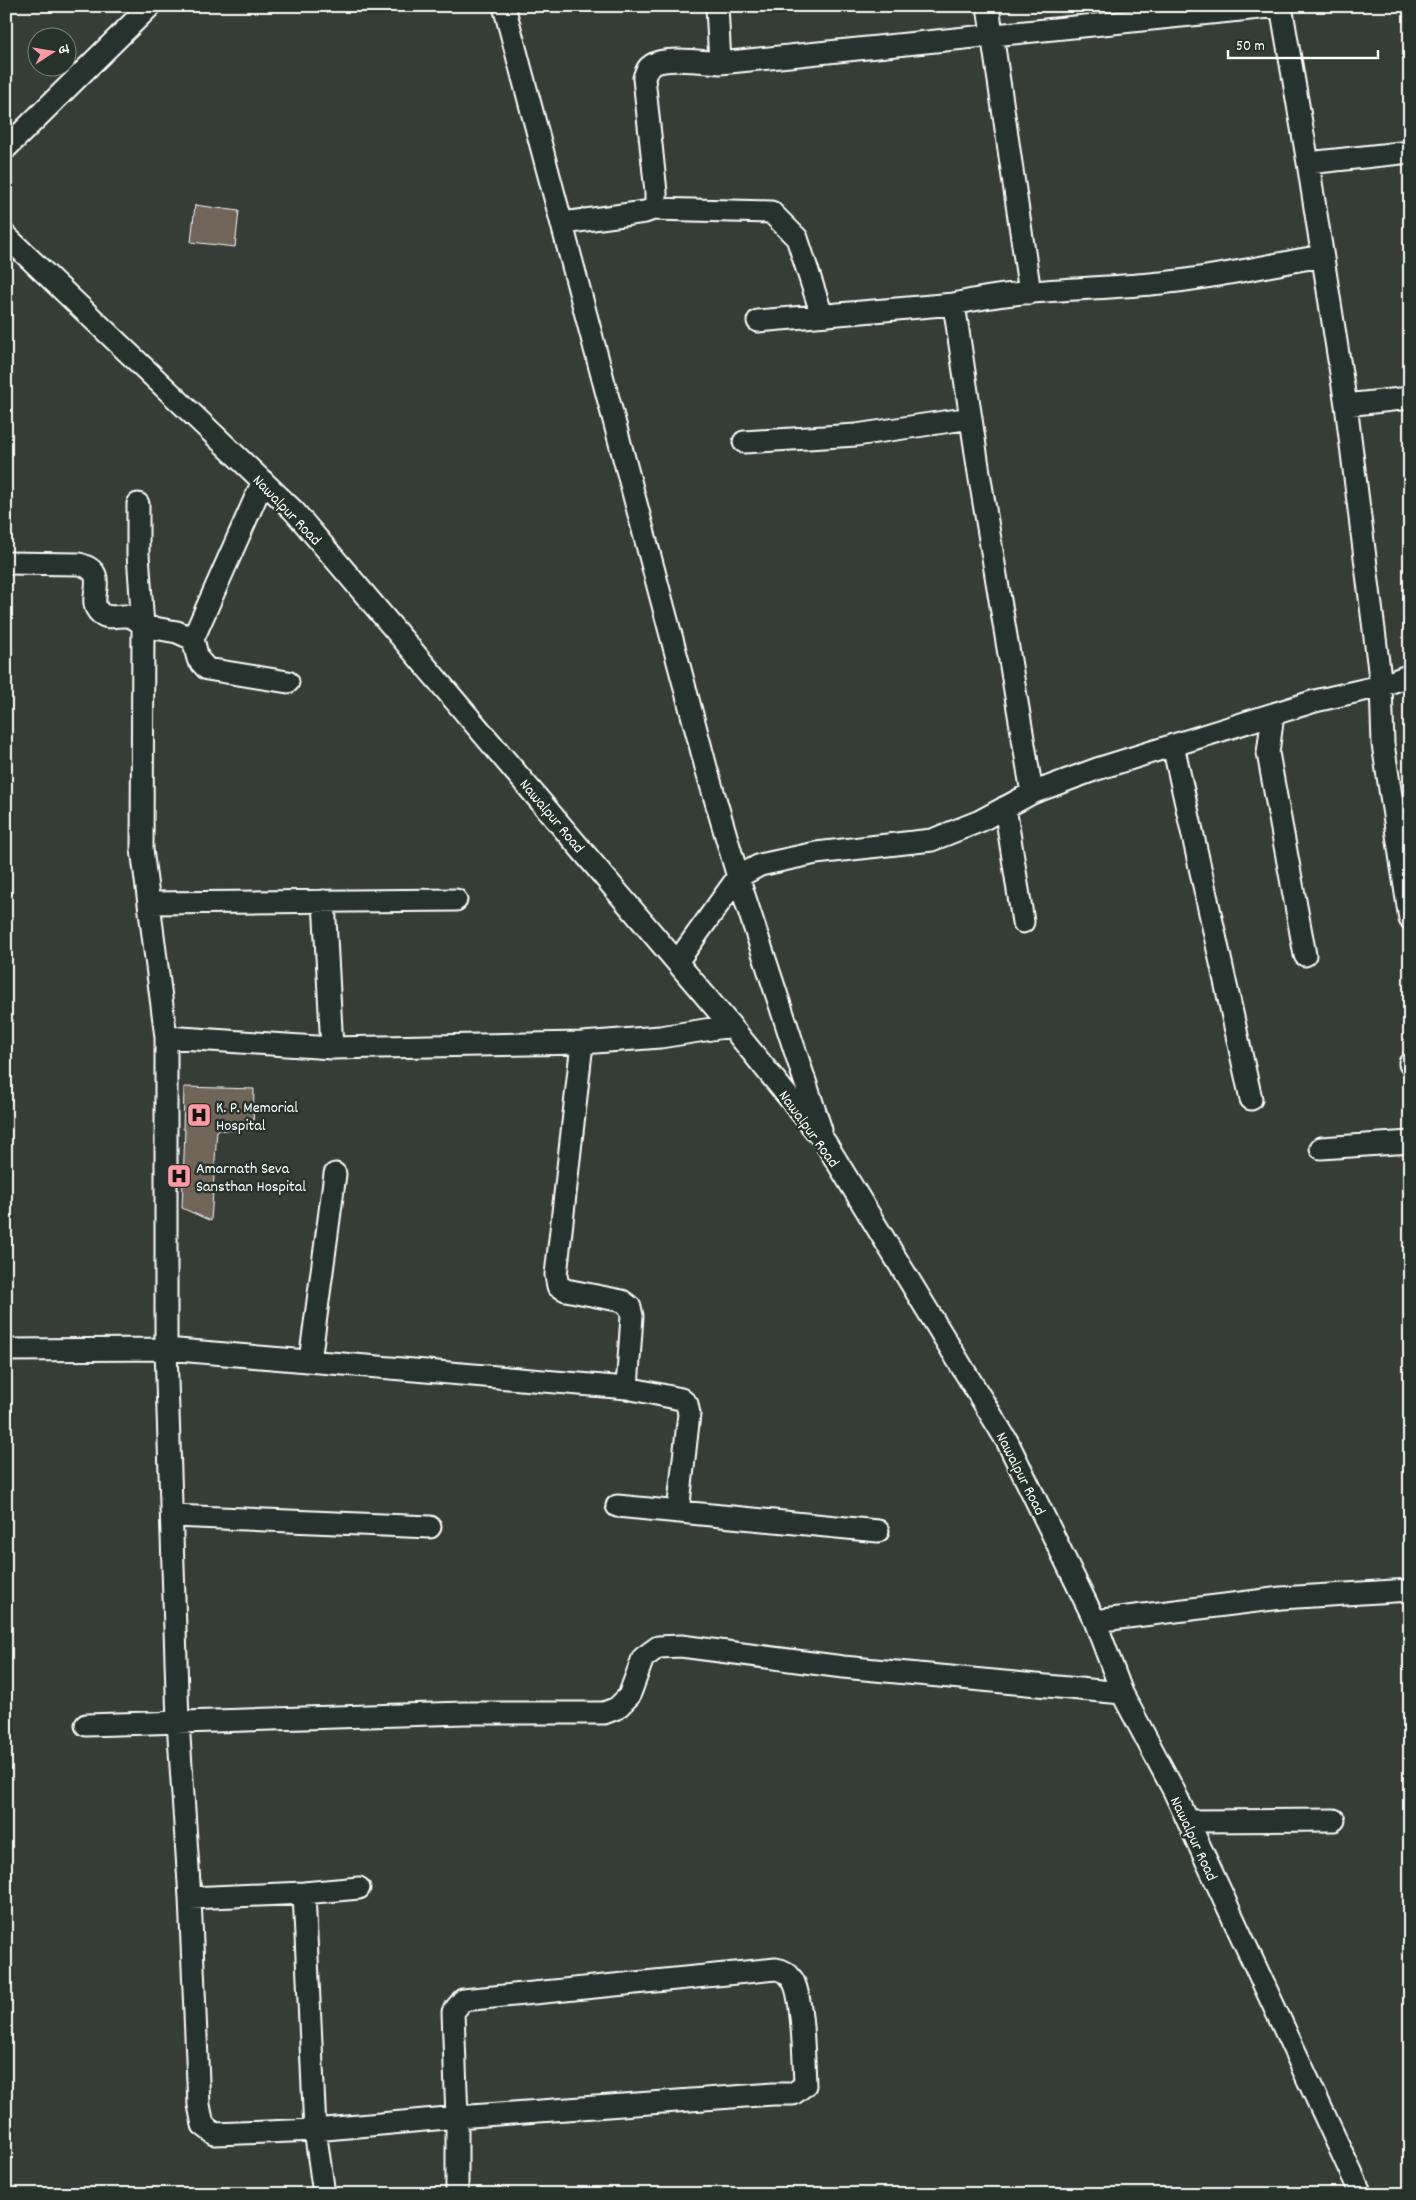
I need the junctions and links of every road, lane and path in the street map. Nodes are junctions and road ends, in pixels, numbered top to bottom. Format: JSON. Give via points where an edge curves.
{"nodes":[{"id":1,"x":150,"y":6,"type":"edge"},
{"id":2,"x":504,"y":6,"type":"edge"},
{"id":3,"x":716,"y":6,"type":"edge"},
{"id":4,"x":988,"y":6,"type":"edge"},
{"id":5,"x":1281,"y":6,"type":"edge"},
{"id":6,"x":1126,"y":14,"type":"edge"},
{"id":7,"x":992,"y":36,"type":"junction"},
{"id":8,"x":720,"y":62,"type":"junction"},
{"id":9,"x":6,"y":148,"type":"edge"},
{"id":10,"x":1410,"y":152,"type":"edge"},
{"id":11,"x":1308,"y":163,"type":"junction"},
{"id":12,"x":653,"y":209,"type":"junction"},
{"id":13,"x":563,"y":223,"type":"junction"},
{"id":14,"x":6,"y":236,"type":"edge"},
{"id":15,"x":1322,"y":256,"type":"junction"},
{"id":16,"x":1030,"y":293,"type":"junction"},
{"id":17,"x":954,"y":304,"type":"junction"},
{"id":18,"x":822,"y":315,"type":"junction"},
{"id":19,"x":758,"y":320,"type":"dead end"},
{"id":20,"x":1410,"y":398,"type":"edge"},
{"id":21,"x":1346,"y":405,"type":"junction"},
{"id":22,"x":971,"y":418,"type":"junction"},
{"id":23,"x":744,"y":442,"type":"dead end"},
{"id":24,"x":263,"y":482,"type":"junction"},
{"id":25,"x":138,"y":504,"type":"dead end"},
{"id":26,"x":6,"y":563,"type":"edge"},
{"id":27,"x":143,"y":626,"type":"junction"},
{"id":28,"x":193,"y":639,"type":"junction"},
{"id":29,"x":1410,"y":675,"type":"edge"},
{"id":30,"x":288,"y":682,"type":"dead end"},
{"id":31,"x":1381,"y":686,"type":"junction"},
{"id":32,"x":1273,"y":714,"type":"junction"},
{"id":33,"x":1174,"y":744,"type":"junction"},
{"id":34,"x":1032,"y":793,"type":"junction"},
{"id":35,"x":1005,"y":807,"type":"junction"},
{"id":36,"x":1403,"y":821,"type":"edge"},
{"id":37,"x":738,"y":877,"type":"junction"},
{"id":38,"x":456,"y":900,"type":"dead end"},
{"id":39,"x":324,"y":901,"type":"junction"},
{"id":40,"x":149,"y":902,"type":"junction"},
{"id":41,"x":1410,"y":919,"type":"edge"},
{"id":42,"x":1023,"y":922,"type":"dead end"},
{"id":43,"x":1305,"y":955,"type":"dead end"},
{"id":44,"x":677,"y":962,"type":"junction"},
{"id":45,"x":731,"y":1026,"type":"junction"},
{"id":46,"x":166,"y":1037,"type":"junction"},
{"id":47,"x":582,"y":1043,"type":"junction"},
{"id":48,"x":332,"y":1048,"type":"junction"},
{"id":49,"x":1251,"y":1100,"type":"dead end"},
{"id":50,"x":824,"y":1142,"type":"junction"},
{"id":51,"x":1410,"y":1142,"type":"edge"},
{"id":52,"x":1321,"y":1148,"type":"dead end"},
{"id":53,"x":335,"y":1174,"type":"dead end"},
{"id":54,"x":166,"y":1349,"type":"junction"},
{"id":55,"x":6,"y":1350,"type":"edge"},
{"id":56,"x":310,"y":1361,"type":"junction"},
{"id":57,"x":627,"y":1388,"type":"junction"},
{"id":58,"x":617,"y":1506,"type":"dead end"},
{"id":59,"x":678,"y":1512,"type":"junction"},
{"id":60,"x":173,"y":1516,"type":"junction"},
{"id":61,"x":430,"y":1527,"type":"dead end"},
{"id":62,"x":878,"y":1531,"type":"dead end"},
{"id":63,"x":1410,"y":1590,"type":"edge"},
{"id":64,"x":1095,"y":1622,"type":"junction"},
{"id":65,"x":1122,"y":1693,"type":"junction"},
{"id":66,"x":178,"y":1722,"type":"junction"},
{"id":67,"x":86,"y":1725,"type":"dead end"},
{"id":68,"x":1334,"y":1820,"type":"dead end"},
{"id":69,"x":1188,"y":1821,"type":"junction"},
{"id":70,"x":359,"y":1888,"type":"dead end"},
{"id":71,"x":304,"y":1893,"type":"junction"},
{"id":72,"x":190,"y":1898,"type":"junction"},
{"id":73,"x":457,"y":2117,"type":"junction"},
{"id":74,"x":314,"y":2130,"type":"junction"},
{"id":75,"x":1357,"y":2193,"type":"edge"},
{"id":76,"x":324,"y":2194,"type":"edge"},
{"id":77,"x":457,"y":2194,"type":"edge"}],
"edges":[{"from":1,"to":9,"type":"street"},
{"from":2,"to":13,"type":"street"},
{"from":3,"to":8,"type":"street"},
{"from":4,"to":7,"type":"street"},
{"from":5,"to":6,"type":"street"},
{"from":5,"to":11,"type":"street"},
{"from":6,"to":7,"type":"street"},
{"from":7,"to":8,"type":"street"},
{"from":7,"to":16,"type":"street"},
{"from":8,"to":12,"type":"street","via":[[667,61],[654,63],[647,69],[644,78],[656,192]]},
{"from":10,"to":11,"type":"street"},
{"from":11,"to":15,"type":"street"},
{"from":12,"to":13,"type":"street"},
{"from":12,"to":18,"type":"street","via":[[770,212],[797,238]]},
{"from":13,"to":37,"type":"street","via":[[707,771]]},
{"from":14,"to":24,"type":"street","name":"Nawalpur Road"},
{"from":15,"to":16,"type":"street","via":[[1163,283]]},
{"from":15,"to":21,"type":"street"},
{"from":16,"to":17,"type":"street"},
{"from":17,"to":18,"type":"street"},
{"from":17,"to":22,"type":"street"},
{"from":18,"to":19,"type":"street"},
{"from":20,"to":21,"type":"street"},
{"from":21,"to":31,"type":"street"},
{"from":22,"to":23,"type":"street","via":[[856,435]]},
{"from":22,"to":34,"type":"street"},
{"from":24,"to":28,"type":"street"},
{"from":24,"to":44,"type":"street","name":"Nawalpur Road","via":[[294,511]]},
{"from":25,"to":27,"type":"street"},
{"from":26,"to":27,"type":"street","via":[[79,564],[89,567],[96,577],[96,605],[100,613],[129,615]]},
{"from":27,"to":28,"type":"street","via":[[177,632]]},
{"from":27,"to":40,"type":"street","via":[[142,848]]},
{"from":28,"to":30,"type":"street","via":[[198,659],[207,669]]},
{"from":29,"to":31,"type":"street"},
{"from":31,"to":32,"type":"street"},
{"from":31,"to":36,"type":"street","via":[[1383,744]]},
{"from":32,"to":33,"type":"street"},
{"from":32,"to":43,"type":"street","via":[[1268,753]]},
{"from":33,"to":34,"type":"street"},
{"from":33,"to":49,"type":"street"},
{"from":34,"to":35,"type":"street"},
{"from":35,"to":37,"type":"street","via":[[932,840],[782,859]]},
{"from":35,"to":42,"type":"street"},
{"from":36,"to":41,"type":"street"},
{"from":37,"to":44,"type":"street"},
{"from":37,"to":50,"type":"street"},
{"from":38,"to":39,"type":"street"},
{"from":39,"to":40,"type":"street"},
{"from":39,"to":48,"type":"street"},
{"from":40,"to":46,"type":"street"},
{"from":44,"to":45,"type":"street","name":"Nawalpur Road"},
{"from":45,"to":47,"type":"street","via":[[660,1037]]},
{"from":45,"to":50,"type":"street","name":"Nawalpur Road"},
{"from":46,"to":48,"type":"street"},
{"from":46,"to":54,"type":"street"},
{"from":47,"to":48,"type":"street"},
{"from":47,"to":57,"type":"street","via":[[556,1276],[558,1286],[566,1290],[622,1301],[630,1307]]},
{"from":50,"to":64,"type":"street","name":"Nawalpur Road","via":[[1007,1441]]},
{"from":51,"to":52,"type":"street"},
{"from":53,"to":56,"type":"street"},
{"from":54,"to":55,"type":"street"},
{"from":54,"to":56,"type":"street"},
{"from":54,"to":60,"type":"street"},
{"from":56,"to":57,"type":"street"},
{"from":57,"to":59,"type":"street","via":[[681,1399],[687,1404],[689,1414]]},
{"from":58,"to":59,"type":"street"},
{"from":59,"to":62,"type":"street"},
{"from":60,"to":61,"type":"street"},
{"from":60,"to":66,"type":"street"},
{"from":63,"to":64,"type":"street","via":[[1281,1598]]},
{"from":64,"to":65,"type":"street","name":"Nawalpur Road"},
{"from":65,"to":66,"type":"street","via":[[843,1667],[680,1646],[658,1647],[643,1658],[629,1696],[617,1708],[604,1713]]},
{"from":65,"to":69,"type":"street","name":"Nawalpur Road"},
{"from":66,"to":67,"type":"street"},
{"from":66,"to":72,"type":"street"},
{"from":68,"to":69,"type":"street"},
{"from":69,"to":75,"type":"street","name":"Nawalpur Road"},
{"from":70,"to":71,"type":"street"},
{"from":71,"to":72,"type":"street"},
{"from":71,"to":74,"type":"street"},
{"from":72,"to":74,"type":"street","via":[[199,2106],[203,2125],[215,2134]]},
{"from":73,"to":73,"type":"street","via":[[453,2012],[463,2000],[776,1969],[784,1970],[793,1980],[799,2004],[805,2085],[793,2094]]},
{"from":73,"to":74,"type":"street"},
{"from":73,"to":77,"type":"street"},
{"from":74,"to":76,"type":"street"}]}
